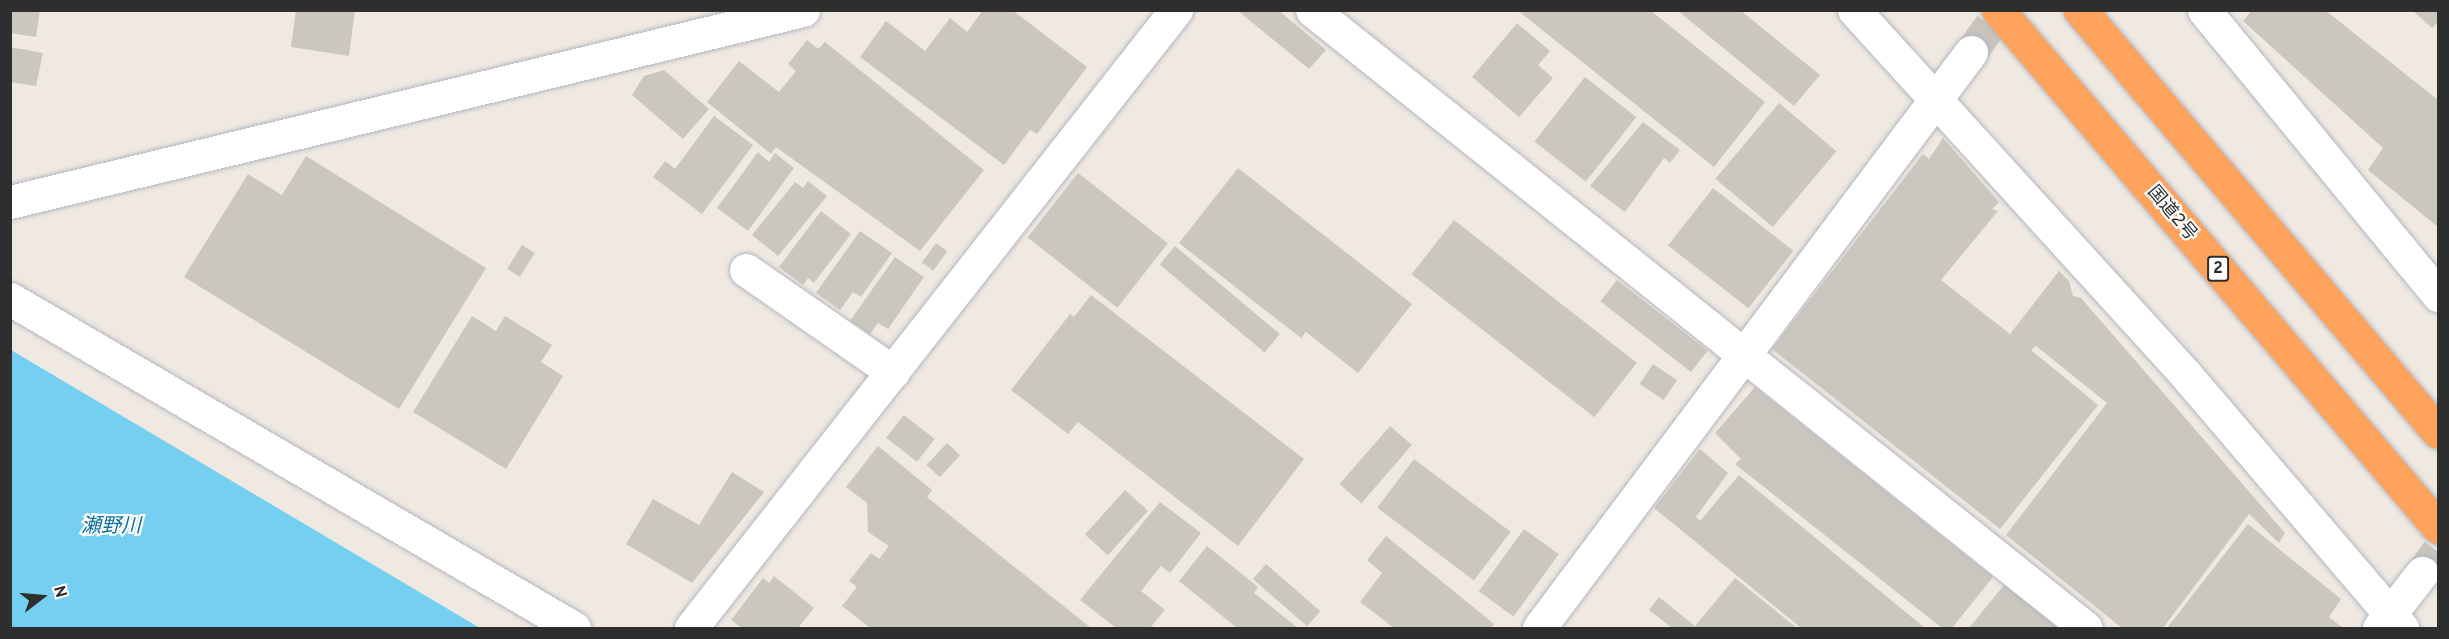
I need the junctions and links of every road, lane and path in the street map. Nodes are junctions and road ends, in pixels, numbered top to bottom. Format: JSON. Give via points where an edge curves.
{"nodes":[{"id":1,"x":803,"y":10,"type":"edge"},
{"id":2,"x":1176,"y":10,"type":"edge"},
{"id":3,"x":1312,"y":10,"type":"edge"},
{"id":4,"x":1854,"y":10,"type":"edge"},
{"id":5,"x":1998,"y":10,"type":"edge"},
{"id":6,"x":2080,"y":10,"type":"edge"},
{"id":7,"x":2204,"y":10,"type":"edge"},
{"id":8,"x":1971,"y":52,"type":"tunnel mouth"},
{"id":9,"x":1935,"y":99,"type":"junction"},
{"id":10,"x":10,"y":201,"type":"edge"},
{"id":11,"x":746,"y":270,"type":"dead end"},
{"id":12,"x":2439,"y":295,"type":"edge"},
{"id":13,"x":10,"y":299,"type":"edge"},
{"id":14,"x":1747,"y":356,"type":"junction"},
{"id":15,"x":893,"y":372,"type":"junction"},
{"id":16,"x":2439,"y":432,"type":"edge"},
{"id":17,"x":2439,"y":527,"type":"edge"},
{"id":18,"x":2422,"y":573,"type":"tunnel mouth"},
{"id":19,"x":2390,"y":624,"type":"edge"},
{"id":20,"x":574,"y":628,"type":"edge"},
{"id":21,"x":691,"y":628,"type":"edge"},
{"id":22,"x":1539,"y":628,"type":"edge"},
{"id":23,"x":2086,"y":628,"type":"edge"}],
"edges":[{"from":1,"to":10,"type":"street"},
{"from":2,"to":15,"type":"street"},
{"from":3,"to":14,"type":"street"},
{"from":4,"to":9,"type":"street"},
{"from":5,"to":17,"type":"highway","name":"国道2号","number":"2"},
{"from":6,"to":16,"type":"highway"},
{"from":7,"to":12,"type":"street"},
{"from":8,"to":9,"type":"street"},
{"from":9,"to":14,"type":"street"},
{"from":9,"to":19,"type":"street","via":[[2186,375]]},
{"from":11,"to":15,"type":"street"},
{"from":13,"to":20,"type":"street"},
{"from":14,"to":22,"type":"street"},
{"from":14,"to":23,"type":"street"},
{"from":15,"to":21,"type":"street"},
{"from":18,"to":19,"type":"street"}]}
